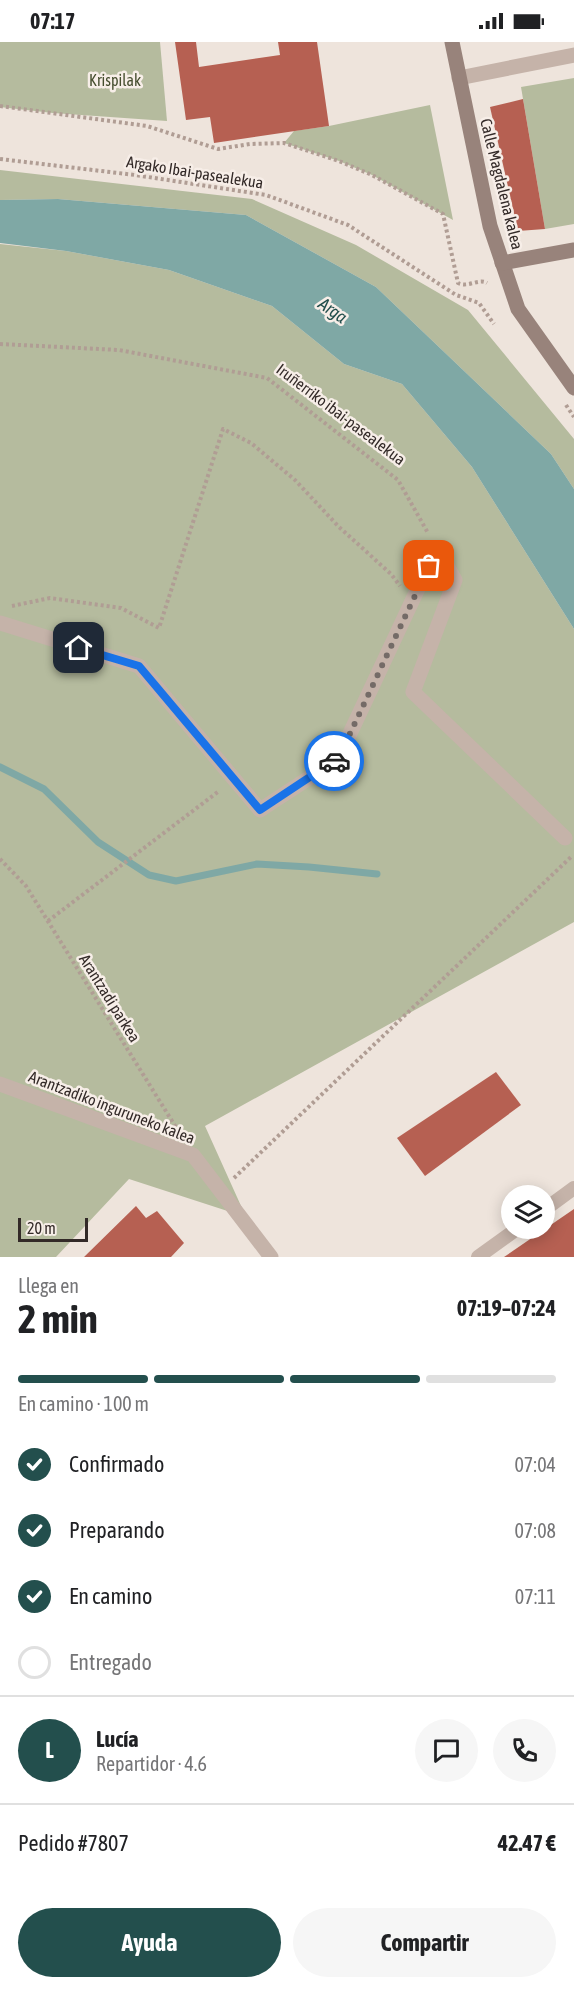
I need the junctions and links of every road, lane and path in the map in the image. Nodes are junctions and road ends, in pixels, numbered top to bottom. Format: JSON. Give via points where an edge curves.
{"nodes":[{"id":1,"x":452,"y":42,"type":"edge"},
{"id":2,"x":574,"y":55,"type":"edge"},
{"id":3,"x":459,"y":78,"type":"junction"},
{"id":4,"x":0,"y":106,"type":"edge"},
{"id":5,"x":0,"y":159,"type":"edge"},
{"id":6,"x":574,"y":250,"type":"edge"},
{"id":7,"x":502,"y":263,"type":"junction"},
{"id":8,"x":483,"y":281,"type":"dead end"},
{"id":9,"x":494,"y":324,"type":"dead end"},
{"id":10,"x":0,"y":344,"type":"edge"},
{"id":11,"x":574,"y":388,"type":"edge"},
{"id":12,"x":437,"y":548,"type":"junction"},
{"id":13,"x":412,"y":602,"type":"junction"},
{"id":14,"x":6,"y":608,"type":"dead end"},
{"id":15,"x":0,"y":623,"type":"edge"},
{"id":16,"x":234,"y":780,"type":"junction"},
{"id":17,"x":565,"y":838,"type":"joint"},
{"id":18,"x":0,"y":859,"type":"edge"},
{"id":19,"x":48,"y":921,"type":"junction"},
{"id":20,"x":0,"y":1084,"type":"edge"},
{"id":21,"x":193,"y":1155,"type":"junction"},
{"id":22,"x":574,"y":1188,"type":"edge"},
{"id":23,"x":220,"y":1191,"type":"junction"},
{"id":24,"x":555,"y":1201,"type":"edge"},
{"id":25,"x":503,"y":1239,"type":"edge"},
{"id":26,"x":271,"y":1257,"type":"edge"},
{"id":27,"x":478,"y":1257,"type":"edge"}],
"edges":[{"from":1,"to":3,"type":"main road","name":"Calle Magdalena kalea"},
{"from":2,"to":3,"type":"street"},
{"from":3,"to":7,"type":"main road","name":"Calle Magdalena kalea","via":[[490,226]]},
{"from":4,"to":8,"type":"path","via":[[147,126],[218,149],[284,143],[339,161],[444,214],[458,283]]},
{"from":5,"to":9,"type":"path","name":"Argako Ibai-pasealekua","via":[[266,195],[348,225],[456,295],[479,303]]},
{"from":6,"to":7,"type":"main road"},
{"from":7,"to":11,"type":"main road","name":"Calle Magdalena kalea","via":[[518,309]]},
{"from":10,"to":12,"type":"path","name":"Iruñerriko ibai-pasealekua","via":[[119,350],[267,378],[398,480]]},
{"from":12,"to":13,"type":"street"},
{"from":12,"to":17,"type":"street","via":[[455,580],[413,692]]},
{"from":13,"to":14,"type":"path","via":[[391,574],[295,480],[251,443],[223,429],[159,628],[121,608],[50,598]]},
{"from":13,"to":16,"type":"street","via":[[338,759],[260,810]]},
{"from":15,"to":16,"type":"street","via":[[139,666]]},
{"from":16,"to":19,"type":"path"},
{"from":17,"to":23,"type":"path","via":[[574,855]]},
{"from":18,"to":19,"type":"path","name":"Arantzadi parkea","via":[[26,886]]},
{"from":19,"to":21,"type":"path","name":"Arantzadi parkea"},
{"from":20,"to":21,"type":"street","name":"Arantzadiko inguruneko kalea"},
{"from":21,"to":23,"type":"street","name":"Arantzadiko inguruneko kalea"},
{"from":22,"to":24,"type":"lane"},
{"from":23,"to":26,"type":"street","name":"Arantzadiko inguruneko kalea"},
{"from":25,"to":27,"type":"lane"}]}
